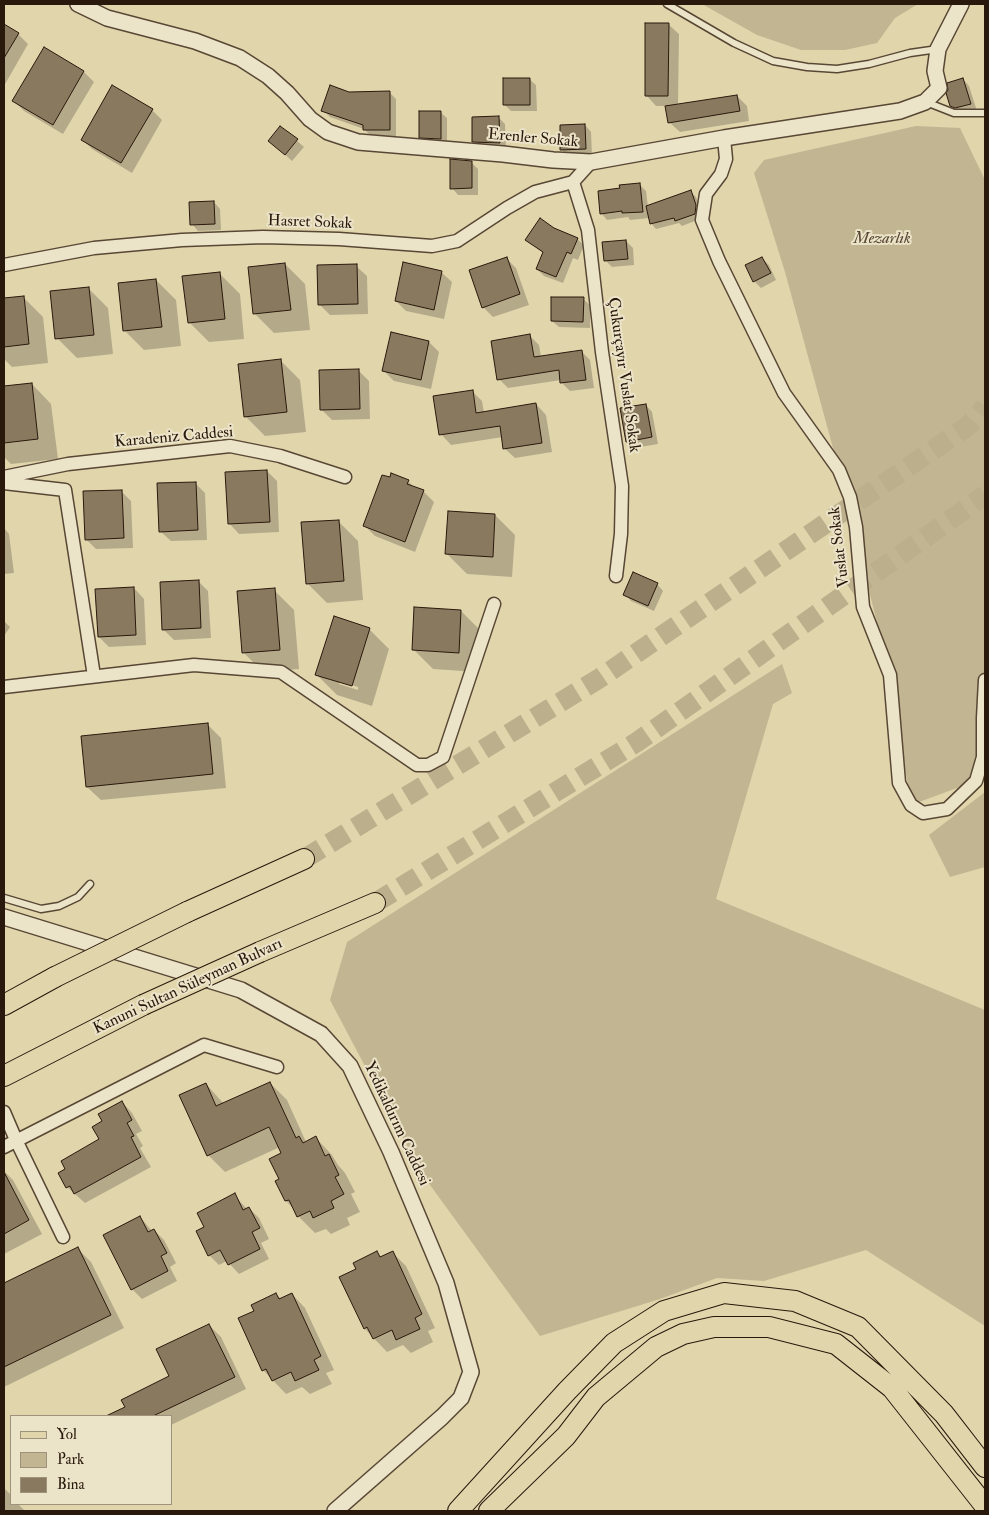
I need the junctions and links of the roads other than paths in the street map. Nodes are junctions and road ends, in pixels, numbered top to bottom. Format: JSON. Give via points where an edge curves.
{"nodes":[{"id":1,"x":78,"y":4,"type":"edge"},
{"id":2,"x":667,"y":4,"type":"edge"},
{"id":3,"x":961,"y":4,"type":"edge"},
{"id":4,"x":938,"y":50,"type":"junction"},
{"id":5,"x":925,"y":102,"type":"junction"},
{"id":6,"x":985,"y":113,"type":"edge"},
{"id":7,"x":724,"y":138,"type":"junction"},
{"id":8,"x":592,"y":162,"type":"junction"},
{"id":9,"x":573,"y":182,"type":"junction"},
{"id":10,"x":4,"y":265,"type":"edge"},
{"id":11,"x":4,"y":477,"type":"edge"},
{"id":12,"x":345,"y":477,"type":"dead end"},
{"id":13,"x":4,"y":483,"type":"edge"},
{"id":14,"x":616,"y":576,"type":"dead end"},
{"id":15,"x":494,"y":604,"type":"dead end"},
{"id":16,"x":94,"y":676,"type":"junction"},
{"id":17,"x":985,"y":680,"type":"edge"},
{"id":18,"x":4,"y":687,"type":"edge"},
{"id":19,"x":304,"y":859,"type":"tunnel mouth"},
{"id":20,"x":90,"y":884,"type":"dead end"},
{"id":21,"x":4,"y":898,"type":"edge"},
{"id":22,"x":374,"y":903,"type":"tunnel mouth"},
{"id":23,"x":4,"y":917,"type":"edge"},
{"id":24,"x":4,"y":1005,"type":"edge"},
{"id":25,"x":277,"y":1067,"type":"dead end"},
{"id":26,"x":4,"y":1076,"type":"edge"},
{"id":27,"x":4,"y":1112,"type":"edge"},
{"id":28,"x":16,"y":1140,"type":"junction"},
{"id":29,"x":4,"y":1147,"type":"edge"},
{"id":30,"x":63,"y":1237,"type":"dead end"},
{"id":31,"x":985,"y":1467,"type":"edge"},
{"id":32,"x":985,"y":1506,"type":"edge"},
{"id":33,"x":335,"y":1511,"type":"edge"},
{"id":34,"x":458,"y":1511,"type":"edge"},
{"id":35,"x":489,"y":1511,"type":"edge"}],
"edges":[{"from":1,"to":8,"type":"street","name":"Erenler Sokak","via":[[107,18],[194,41],[240,58],[268,76],[310,119],[328,132],[358,142]]},
{"from":2,"to":4,"type":"lane","via":[[734,43],[773,61],[836,69]]},
{"from":3,"to":4,"type":"street"},
{"from":4,"to":5,"type":"street","via":[[935,71],[940,88]]},
{"from":5,"to":6,"type":"lane","via":[[954,113]]},
{"from":5,"to":7,"type":"street","name":"Erenler Sokak","via":[[900,111]]},
{"from":7,"to":8,"type":"street","name":"Erenler Sokak"},
{"from":7,"to":17,"type":"street","name":"Vuslat Sokak","via":[[726,159],[721,174],[706,194],[702,220],[784,393],[839,470],[850,497],[856,527],[862,607],[890,675],[899,783],[912,804],[923,813],[947,809],[976,781],[983,757]]},
{"from":8,"to":9,"type":"street"},
{"from":9,"to":10,"type":"street","name":"Hasret Sokak","via":[[535,192],[457,241],[432,246],[263,237],[182,240],[94,248]]},
{"from":9,"to":14,"type":"street","name":"Çukurçayır Vuslat Sokak","via":[[588,230],[622,486]]},
{"from":11,"to":12,"type":"street","name":"Karadeniz Caddesi","via":[[68,464],[230,446],[280,456]]},
{"from":13,"to":16,"type":"street","via":[[65,490]]},
{"from":15,"to":16,"type":"street","via":[[444,757],[428,766],[417,765],[281,672],[194,665]]},
{"from":16,"to":18,"type":"street"},
{"from":19,"to":24,"type":"main road","bridge":true,"via":[[187,912]]},
{"from":20,"to":21,"type":"lane","via":[[78,897],[59,906],[41,909]]},
{"from":22,"to":26,"type":"main road","name":"Kanuni Sultan Süleyman Bulvarı","bridge":true,"via":[[143,1005]]},
{"from":23,"to":33,"type":"street","name":"Yedikaldırım Caddesi","via":[[240,990],[321,1034],[350,1066],[391,1152],[446,1283],[471,1372],[461,1398]]},
{"from":25,"to":28,"type":"street","via":[[204,1045]]},
{"from":27,"to":28,"type":"street"},
{"from":28,"to":29,"type":"street"},
{"from":28,"to":30,"type":"street"},
{"from":31,"to":34,"type":"main road","via":[[944,1414],[858,1327],[795,1301],[724,1293],[664,1312],[614,1343]]},
{"from":32,"to":35,"type":"main road","via":[[892,1388],[836,1344],[769,1327],[714,1327],[683,1334],[656,1347],[596,1397],[566,1436]]}]}
